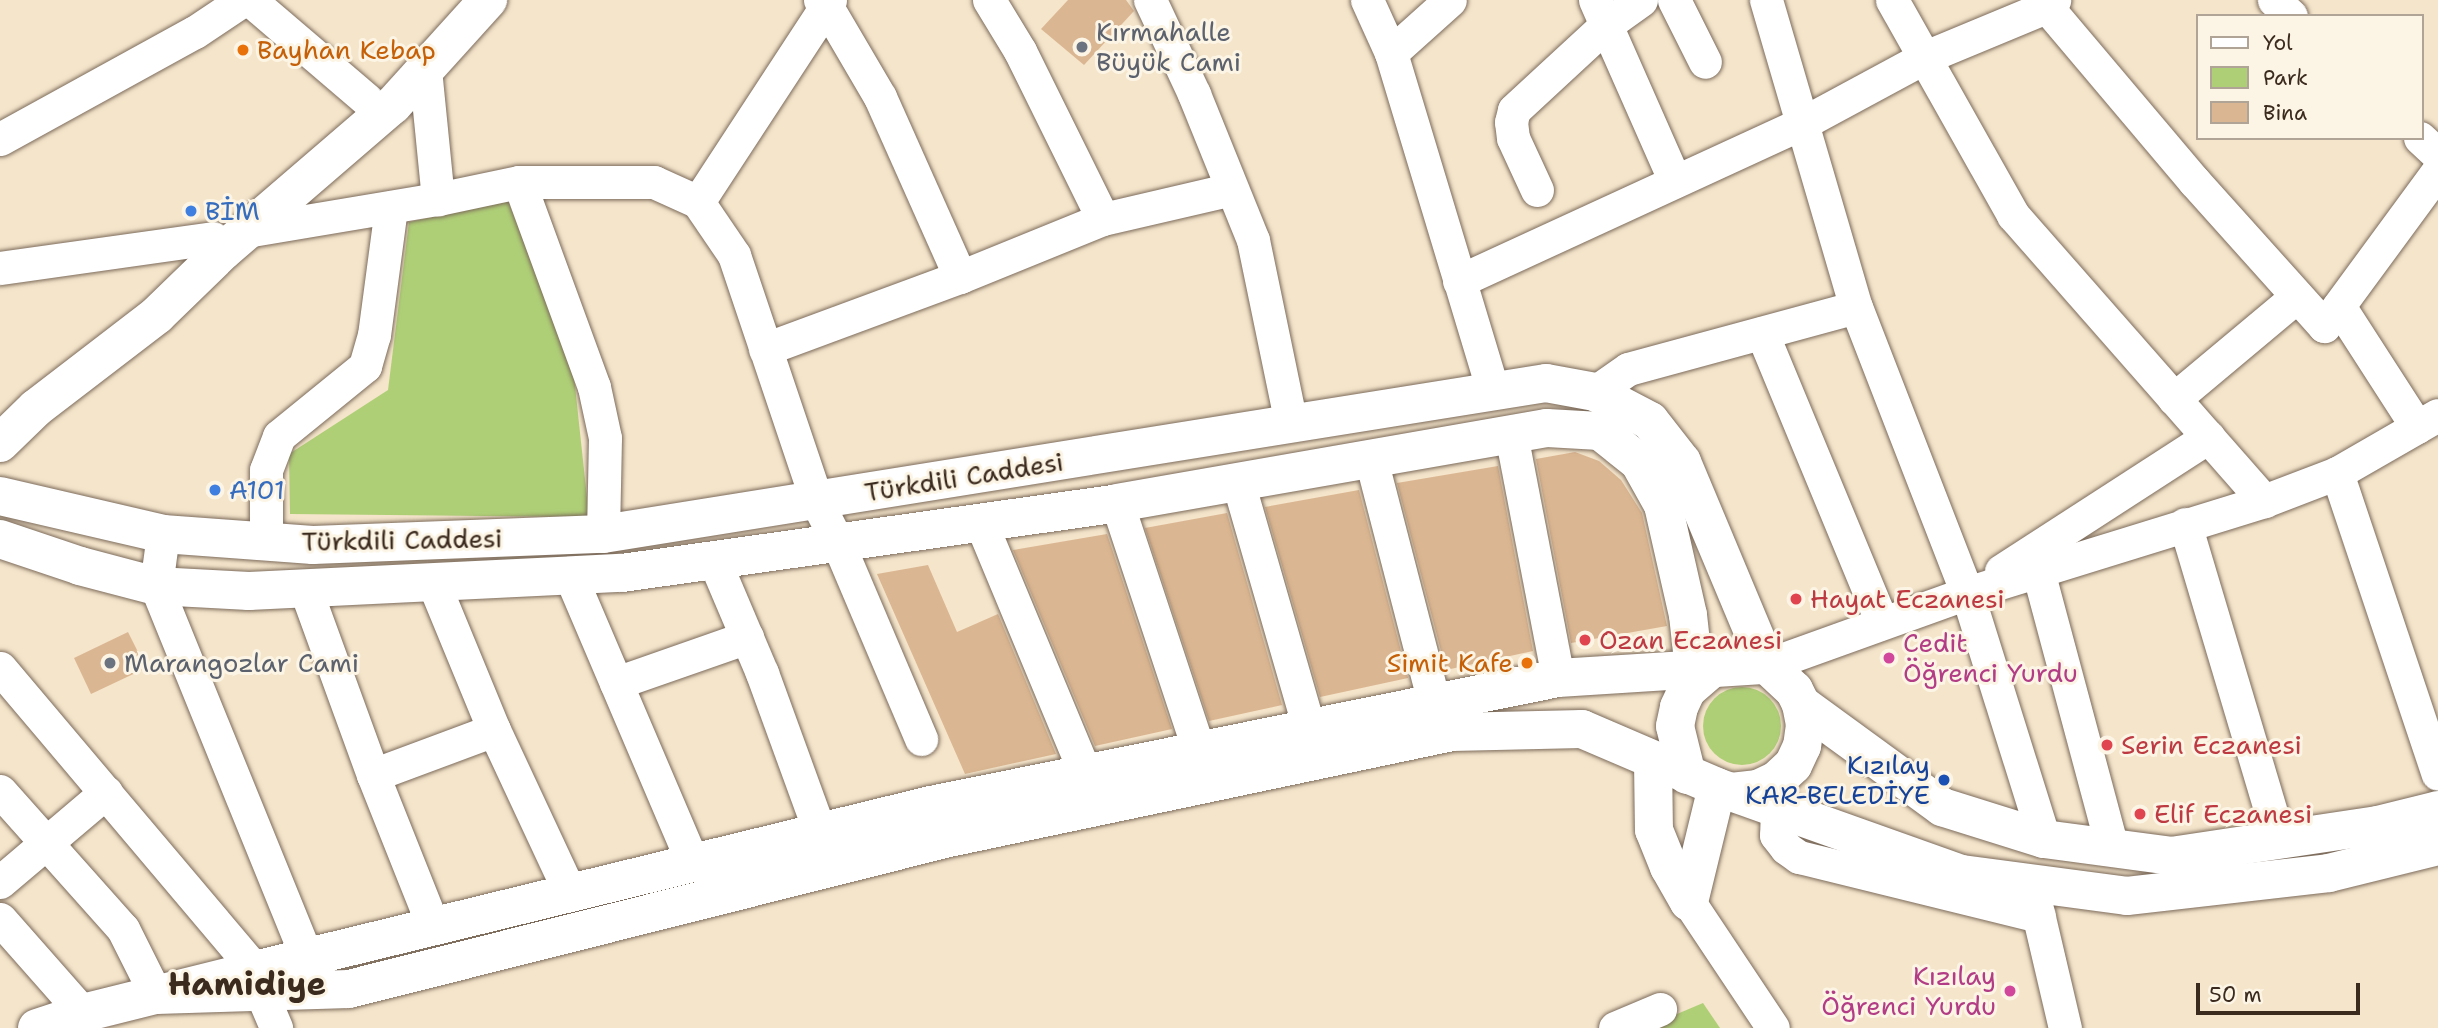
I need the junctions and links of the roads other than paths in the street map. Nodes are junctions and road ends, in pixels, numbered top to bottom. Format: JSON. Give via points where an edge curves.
{"nodes":[{"id":1,"x":243,"y":0,"type":"edge"},
{"id":2,"x":250,"y":0,"type":"edge"},
{"id":3,"x":456,"y":0,"type":"edge"},
{"id":4,"x":488,"y":0,"type":"edge"},
{"id":5,"x":1150,"y":0,"type":"edge"},
{"id":6,"x":1367,"y":0,"type":"edge"},
{"id":7,"x":1450,"y":0,"type":"edge"},
{"id":8,"x":1641,"y":0,"type":"edge"},
{"id":9,"x":1675,"y":0,"type":"edge"},
{"id":10,"x":1766,"y":0,"type":"edge"},
{"id":11,"x":1892,"y":0,"type":"edge"},
{"id":12,"x":825,"y":2,"type":"edge"},
{"id":13,"x":2047,"y":2,"type":"edge"},
{"id":14,"x":996,"y":3,"type":"edge"},
{"id":15,"x":1600,"y":12,"type":"edge"},
{"id":16,"x":1391,"y":53,"type":"junction"},
{"id":17,"x":1923,"y":58,"type":"junction"},
{"id":18,"x":1705,"y":62,"type":"dead end"},
{"id":19,"x":425,"y":69,"type":"junction"},
{"id":20,"x":366,"y":99,"type":"junction"},
{"id":21,"x":1802,"y":122,"type":"junction"},
{"id":22,"x":0,"y":139,"type":"edge"},
{"id":23,"x":2422,"y":140,"type":"edge"},
{"id":24,"x":2438,"y":155,"type":"edge"},
{"id":25,"x":2438,"y":172,"type":"edge"},
{"id":26,"x":1675,"y":181,"type":"junction"},
{"id":27,"x":519,"y":182,"type":"junction"},
{"id":28,"x":1232,"y":189,"type":"junction"},
{"id":29,"x":1537,"y":190,"type":"dead end"},
{"id":30,"x":438,"y":199,"type":"junction"},
{"id":31,"x":698,"y":202,"type":"junction"},
{"id":32,"x":391,"y":207,"type":"junction"},
{"id":33,"x":1103,"y":219,"type":"junction"},
{"id":34,"x":229,"y":235,"type":"junction"},
{"id":35,"x":0,"y":268,"type":"edge"},
{"id":36,"x":960,"y":277,"type":"junction"},
{"id":37,"x":1460,"y":281,"type":"junction"},
{"id":38,"x":2297,"y":296,"type":"junction"},
{"id":39,"x":2339,"y":306,"type":"junction"},
{"id":40,"x":1856,"y":307,"type":"junction"},
{"id":41,"x":1762,"y":333,"type":"junction"},
{"id":42,"x":765,"y":349,"type":"junction"},
{"id":43,"x":1493,"y":391,"type":"junction"},
{"id":44,"x":1595,"y":392,"type":"junction"},
{"id":45,"x":2174,"y":399,"type":"junction"},
{"id":46,"x":0,"y":407,"type":"edge"},
{"id":47,"x":2428,"y":421,"type":"edge"},
{"id":48,"x":1291,"y":423,"type":"junction"},
{"id":49,"x":1511,"y":434,"type":"junction"},
{"id":50,"x":2208,"y":437,"type":"junction"},
{"id":51,"x":0,"y":443,"type":"edge"},
{"id":52,"x":1371,"y":459,"type":"junction"},
{"id":53,"x":2337,"y":473,"type":"junction"},
{"id":54,"x":1238,"y":482,"type":"junction"},
{"id":55,"x":0,"y":496,"type":"edge"},
{"id":56,"x":2264,"y":501,"type":"junction"},
{"id":57,"x":817,"y":502,"type":"junction"},
{"id":58,"x":1117,"y":503,"type":"junction"},
{"id":59,"x":981,"y":523,"type":"junction"},
{"id":60,"x":2185,"y":524,"type":"junction"},
{"id":61,"x":163,"y":534,"type":"junction"},
{"id":62,"x":603,"y":534,"type":"junction"},
{"id":63,"x":0,"y":539,"type":"edge"},
{"id":64,"x":266,"y":541,"type":"junction"},
{"id":65,"x":838,"y":543,"type":"junction"},
{"id":66,"x":714,"y":560,"type":"junction"},
{"id":67,"x":2038,"y":571,"type":"junction"},
{"id":68,"x":570,"y":575,"type":"junction"},
{"id":69,"x":433,"y":582,"type":"junction"},
{"id":70,"x":156,"y":586,"type":"junction"},
{"id":71,"x":305,"y":589,"type":"junction"},
{"id":72,"x":1967,"y":593,"type":"junction"},
{"id":73,"x":1882,"y":622,"type":"junction"},
{"id":74,"x":747,"y":637,"type":"junction"},
{"id":75,"x":1767,"y":665,"type":"junction"},
{"id":76,"x":0,"y":668,"type":"edge"},
{"id":77,"x":1703,"y":668,"type":"junction"},
{"id":78,"x":1558,"y":678,"type":"junction"},
{"id":79,"x":616,"y":683,"type":"junction"},
{"id":80,"x":1434,"y":702,"type":"junction"},
{"id":81,"x":1801,"y":704,"type":"junction"},
{"id":82,"x":1310,"y":728,"type":"junction"},
{"id":83,"x":494,"y":730,"type":"junction"},
{"id":84,"x":921,"y":738,"type":"dead end"},
{"id":85,"x":1199,"y":751,"type":"junction"},
{"id":86,"x":1653,"y":761,"type":"junction"},
{"id":87,"x":1085,"y":773,"type":"junction"},
{"id":88,"x":2438,"y":774,"type":"edge"},
{"id":89,"x":373,"y":775,"type":"junction"},
{"id":90,"x":1712,"y":785,"type":"junction"},
{"id":91,"x":0,"y":791,"type":"edge"},
{"id":92,"x":106,"y":792,"type":"junction"},
{"id":93,"x":2438,"y":810,"type":"edge"},
{"id":94,"x":820,"y":832,"type":"junction"},
{"id":95,"x":2044,"y":839,"type":"junction"},
{"id":96,"x":2279,"y":840,"type":"junction"},
{"id":97,"x":46,"y":843,"type":"junction"},
{"id":98,"x":2438,"y":846,"type":"edge"},
{"id":99,"x":2112,"y":848,"type":"junction"},
{"id":100,"x":692,"y":863,"type":"junction"},
{"id":101,"x":0,"y":882,"type":"edge"},
{"id":102,"x":570,"y":893,"type":"junction"},
{"id":103,"x":2035,"y":900,"type":"junction"},
{"id":104,"x":1689,"y":902,"type":"junction"},
{"id":105,"x":0,"y":919,"type":"edge"},
{"id":106,"x":433,"y":926,"type":"junction"},
{"id":107,"x":307,"y":957,"type":"junction"},
{"id":108,"x":284,"y":985,"type":"junction"},
{"id":109,"x":156,"y":995,"type":"junction"},
{"id":110,"x":1660,"y":1009,"type":"dead end"},
{"id":111,"x":109,"y":1015,"type":"edge"},
{"id":112,"x":37,"y":1028,"type":"edge"},
{"id":113,"x":276,"y":1028,"type":"edge"},
{"id":114,"x":1615,"y":1028,"type":"edge"},
{"id":115,"x":1773,"y":1028,"type":"edge"},
{"id":116,"x":2065,"y":1028,"type":"edge"}],
"edges":[{"from":1,"to":22,"type":"street","via":[[195,32]]},
{"from":2,"to":20,"type":"street"},
{"from":3,"to":20,"type":"main road"},
{"from":4,"to":19,"type":"main road"},
{"from":5,"to":28,"type":"street"},
{"from":6,"to":16,"type":"street"},
{"from":7,"to":16,"type":"street"},
{"from":8,"to":15,"type":"street"},
{"from":9,"to":18,"type":"street"},
{"from":10,"to":21,"type":"street"},
{"from":11,"to":17,"type":"street"},
{"from":12,"to":31,"type":"street"},
{"from":12,"to":36,"type":"street","via":[[880,97]]},
{"from":13,"to":17,"type":"street"},
{"from":13,"to":38,"type":"street","via":[[2194,181]]},
{"from":14,"to":33,"type":"street"},
{"from":15,"to":26,"type":"street"},
{"from":15,"to":29,"type":"street","via":[[1514,110],[1513,138]]},
{"from":16,"to":37,"type":"street"},
{"from":17,"to":21,"type":"street"},
{"from":17,"to":45,"type":"street","via":[[2013,215]]},
{"from":19,"to":30,"type":"street"},
{"from":19,"to":34,"type":"main road","via":[[393,104]]},
{"from":20,"to":34,"type":"main road"},
{"from":21,"to":26,"type":"street"},
{"from":21,"to":40,"type":"street"},
{"from":23,"to":24,"type":"street"},
{"from":25,"to":39,"type":"street"},
{"from":26,"to":37,"type":"street"},
{"from":27,"to":30,"type":"street"},
{"from":27,"to":31,"type":"street","via":[[654,182]]},
{"from":27,"to":62,"type":"street","via":[[594,387],[606,438]]},
{"from":28,"to":33,"type":"street"},
{"from":28,"to":48,"type":"street","via":[[1253,240]]},
{"from":30,"to":32,"type":"street"},
{"from":31,"to":42,"type":"street","via":[[734,256]]},
{"from":32,"to":34,"type":"street"},
{"from":32,"to":64,"type":"street","via":[[374,335],[365,366],[279,436],[266,470]]},
{"from":33,"to":36,"type":"street"},
{"from":34,"to":35,"type":"street"},
{"from":34,"to":46,"type":"main road","via":[[80,353]]},
{"from":34,"to":51,"type":"main road","via":[[157,315],[36,408]]},
{"from":36,"to":42,"type":"street"},
{"from":37,"to":43,"type":"street"},
{"from":38,"to":39,"type":"street","via":[[2325,326]]},
{"from":38,"to":45,"type":"street"},
{"from":39,"to":47,"type":"street"},
{"from":40,"to":41,"type":"street"},
{"from":40,"to":72,"type":"street"},
{"from":41,"to":44,"type":"street","via":[[1628,369]]},
{"from":41,"to":73,"type":"street"},
{"from":42,"to":57,"type":"street"},
{"from":43,"to":44,"type":"main road","name":"Türkdili Caddesi","via":[[1546,383]]},
{"from":43,"to":48,"type":"main road","name":"Türkdili Caddesi"},
{"from":44,"to":75,"type":"main road","name":"Türkdili Caddesi","via":[[1650,421],[1682,462]]},
{"from":45,"to":50,"type":"street"},
{"from":47,"to":53,"type":"street"},
{"from":48,"to":57,"type":"main road","name":"Türkdili Caddesi"},
{"from":49,"to":52,"type":"main road","name":"Türkdili Caddesi"},
{"from":49,"to":77,"type":"main road","name":"Türkdili Caddesi","via":[[1547,428],[1600,431],[1639,462],[1663,505]]},
{"from":49,"to":78,"type":"street"},
{"from":50,"to":56,"type":"street"},
{"from":50,"to":72,"type":"street"},
{"from":52,"to":54,"type":"main road","name":"Türkdili Caddesi"},
{"from":52,"to":80,"type":"street"},
{"from":53,"to":56,"type":"street"},
{"from":53,"to":88,"type":"street"},
{"from":54,"to":58,"type":"main road","name":"Türkdili Caddesi"},
{"from":54,"to":82,"type":"street"},
{"from":55,"to":61,"type":"main road","name":"Türkdili Caddesi"},
{"from":56,"to":60,"type":"street"},
{"from":57,"to":62,"type":"main road","name":"Türkdili Caddesi"},
{"from":57,"to":65,"type":"street"},
{"from":58,"to":59,"type":"main road","name":"Türkdili Caddesi"},
{"from":58,"to":85,"type":"street"},
{"from":59,"to":65,"type":"main road","name":"Türkdili Caddesi"},
{"from":59,"to":87,"type":"street"},
{"from":60,"to":67,"type":"street"},
{"from":60,"to":96,"type":"street"},
{"from":61,"to":64,"type":"main road","name":"Türkdili Caddesi"},
{"from":61,"to":70,"type":"street"},
{"from":62,"to":64,"type":"main road","name":"Türkdili Caddesi","via":[[313,545]]},
{"from":63,"to":70,"type":"main road","name":"Türkdili Caddesi"},
{"from":65,"to":66,"type":"main road","name":"Türkdili Caddesi"},
{"from":65,"to":84,"type":"street"},
{"from":66,"to":68,"type":"main road","name":"Türkdili Caddesi"},
{"from":66,"to":74,"type":"street"},
{"from":67,"to":72,"type":"street"},
{"from":67,"to":99,"type":"street"},
{"from":68,"to":69,"type":"main road","name":"Türkdili Caddesi"},
{"from":68,"to":79,"type":"street"},
{"from":69,"to":71,"type":"main road","name":"Türkdili Caddesi"},
{"from":69,"to":83,"type":"street"},
{"from":70,"to":71,"type":"main road","name":"Türkdili Caddesi"},
{"from":70,"to":107,"type":"street"},
{"from":71,"to":89,"type":"street"},
{"from":72,"to":73,"type":"street"},
{"from":72,"to":95,"type":"street"},
{"from":73,"to":75,"type":"street"},
{"from":74,"to":79,"type":"street"},
{"from":74,"to":94,"type":"street"},
{"from":75,"to":77,"type":"main road"},
{"from":75,"to":81,"type":"main road","via":[[1794,690]]},
{"from":76,"to":92,"type":"street"},
{"from":77,"to":78,"type":"main road"},
{"from":77,"to":90,"type":"main road","via":[[1687,690],[1675,726]]},
{"from":78,"to":80,"type":"main road"},
{"from":79,"to":100,"type":"street"},
{"from":80,"to":82,"type":"main road"},
{"from":81,"to":90,"type":"main road","via":[[1802,746],[1793,765],[1777,780],[1758,789]]},
{"from":81,"to":95,"type":"main road","via":[[1942,807]]},
{"from":82,"to":85,"type":"main road"},
{"from":83,"to":89,"type":"street"},
{"from":83,"to":102,"type":"street"},
{"from":85,"to":87,"type":"main road"},
{"from":86,"to":90,"type":"main road"},
{"from":86,"to":104,"type":"main road","via":[[1654,830]]},
{"from":86,"to":108,"type":"main road","via":[[1581,729],[1452,732],[949,838],[349,989]]},
{"from":87,"to":94,"type":"main road"},
{"from":89,"to":106,"type":"street"},
{"from":90,"to":103,"type":"main road"},
{"from":90,"to":104,"type":"main road"},
{"from":91,"to":97,"type":"street"},
{"from":92,"to":97,"type":"street"},
{"from":92,"to":108,"type":"street"},
{"from":93,"to":96,"type":"main road","via":[[2378,825]]},
{"from":94,"to":100,"type":"main road"},
{"from":95,"to":99,"type":"main road"},
{"from":96,"to":99,"type":"main road","via":[[2172,856]]},
{"from":97,"to":101,"type":"street"},
{"from":97,"to":109,"type":"street","via":[[123,929]]},
{"from":98,"to":103,"type":"main road","via":[[2329,873],[2127,896]]},
{"from":100,"to":102,"type":"main road"},
{"from":102,"to":106,"type":"main road"},
{"from":103,"to":116,"type":"street"},
{"from":104,"to":115,"type":"street"},
{"from":105,"to":111,"type":"street"},
{"from":106,"to":107,"type":"main road"},
{"from":107,"to":108,"type":"main road"},
{"from":107,"to":108,"type":"street"},
{"from":108,"to":109,"type":"main road"},
{"from":108,"to":113,"type":"street"},
{"from":109,"to":111,"type":"main road"},
{"from":110,"to":114,"type":"street"},
{"from":111,"to":112,"type":"main road"}]}
